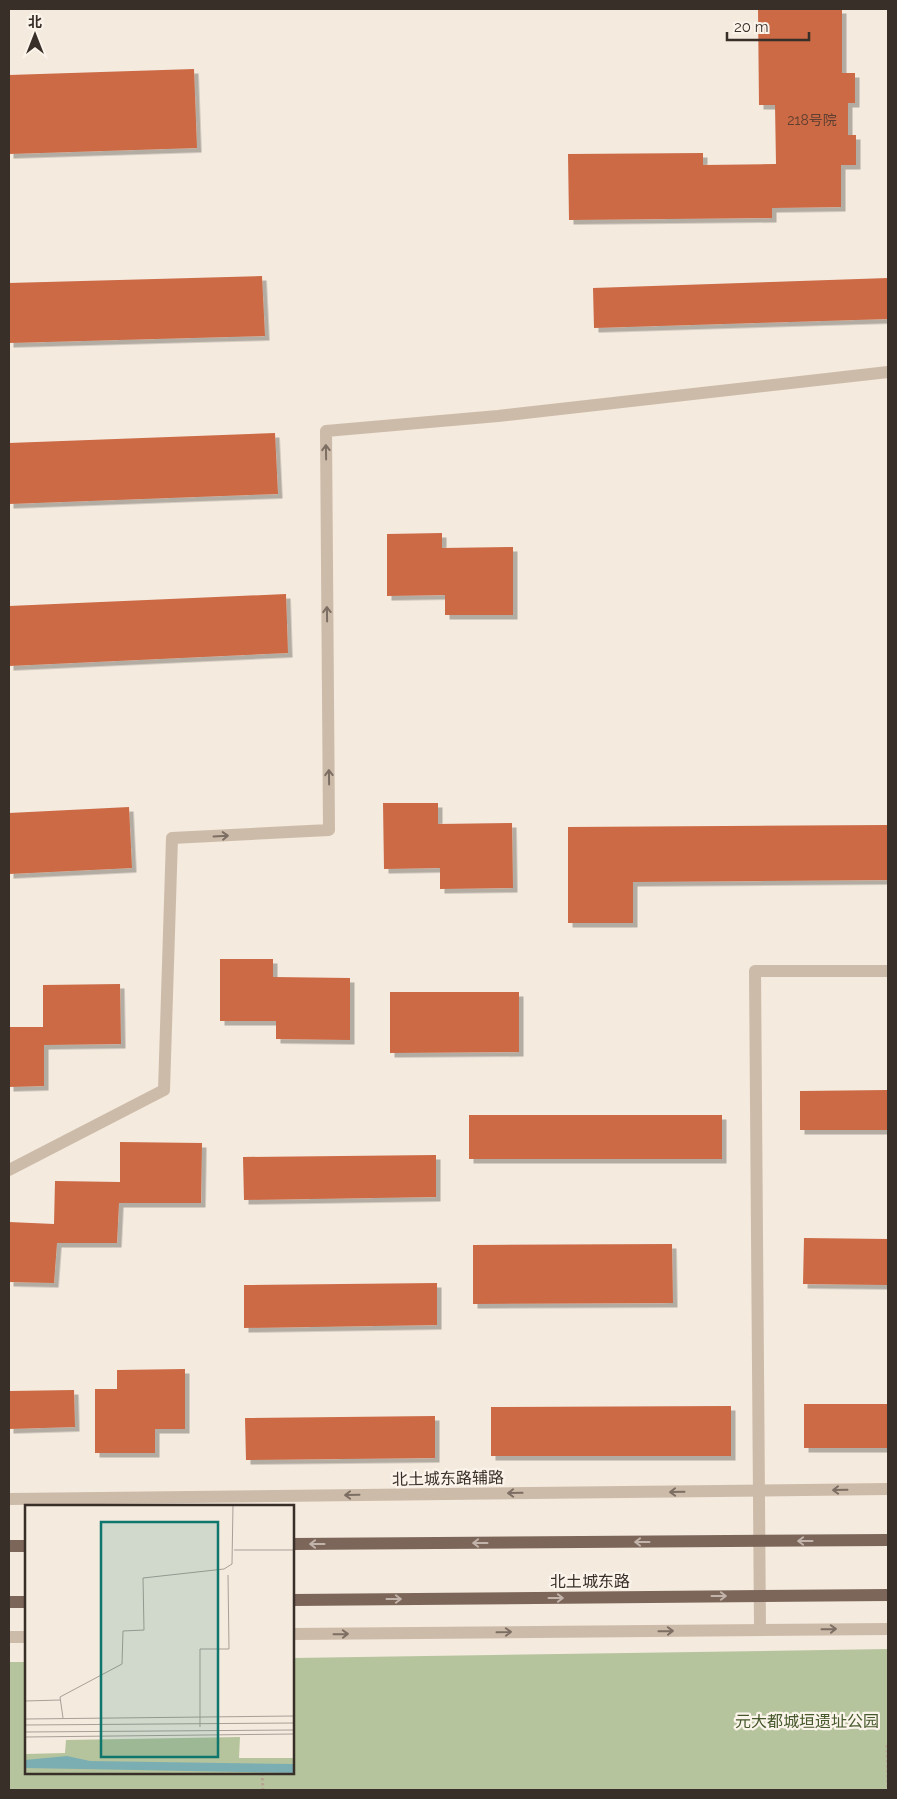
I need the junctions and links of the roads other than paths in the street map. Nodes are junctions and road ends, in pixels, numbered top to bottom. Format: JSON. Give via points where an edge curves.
{"nodes":[{"id":1,"x":888,"y":372,"type":"edge"},
{"id":2,"x":888,"y":971,"type":"edge"},
{"id":3,"x":9,"y":1170,"type":"edge"},
{"id":4,"x":888,"y":1489,"type":"edge"},
{"id":5,"x":759,"y":1491,"type":"junction"},
{"id":6,"x":9,"y":1499,"type":"edge"},
{"id":7,"x":888,"y":1540,"type":"edge"},
{"id":8,"x":759,"y":1541,"type":"junction"},
{"id":9,"x":294,"y":1544,"type":"edge"},
{"id":10,"x":9,"y":1546,"type":"edge"},
{"id":11,"x":25,"y":1546,"type":"edge"},
{"id":12,"x":888,"y":1595,"type":"edge"},
{"id":13,"x":759,"y":1596,"type":"junction"},
{"id":14,"x":294,"y":1600,"type":"edge"},
{"id":15,"x":9,"y":1602,"type":"edge"},
{"id":16,"x":25,"y":1602,"type":"edge"},
{"id":17,"x":888,"y":1629,"type":"edge"},
{"id":18,"x":760,"y":1630,"type":"junction"},
{"id":19,"x":294,"y":1634,"type":"edge"},
{"id":20,"x":9,"y":1637,"type":"edge"},
{"id":21,"x":25,"y":1637,"type":"edge"}],
"edges":[{"from":3,"to":1,"type":"street","one_way":true,"via":[[164,1090],[172,838],[329,830],[326,431],[498,416]]},
{"from":2,"to":5,"type":"street","via":[[755,971]]},
{"from":4,"to":5,"type":"street","name":"北土城东路辅路","one_way":true},
{"from":5,"to":6,"type":"street","name":"北土城东路辅路","one_way":true},
{"from":5,"to":8,"type":"street"},
{"from":7,"to":8,"type":"main road","one_way":true},
{"from":8,"to":9,"type":"main road","one_way":true},
{"from":8,"to":13,"type":"street"},
{"from":10,"to":11,"type":"main road"},
{"from":12,"to":13,"type":"main road","name":"北土城东路"},
{"from":14,"to":13,"type":"main road","name":"北土城东路","one_way":true},
{"from":13,"to":18,"type":"street"},
{"from":15,"to":16,"type":"main road"},
{"from":18,"to":17,"type":"street","one_way":true},
{"from":19,"to":18,"type":"street","one_way":true},
{"from":20,"to":21,"type":"street"}]}
